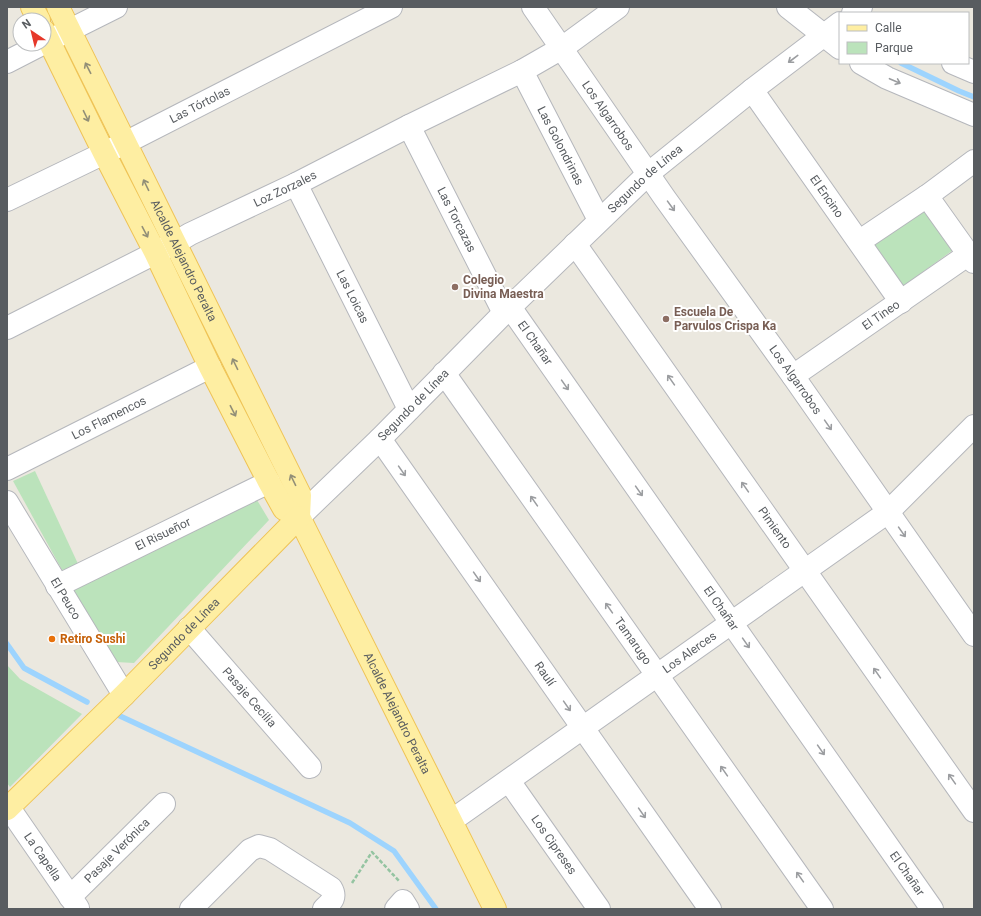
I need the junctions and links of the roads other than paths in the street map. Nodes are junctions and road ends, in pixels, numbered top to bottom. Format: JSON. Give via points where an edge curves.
{"nodes":[{"id":1,"x":58,"y":7,"type":"edge"},
{"id":2,"x":116,"y":7,"type":"edge"},
{"id":3,"x":391,"y":7,"type":"edge"},
{"id":4,"x":533,"y":7,"type":"edge"},
{"id":5,"x":618,"y":7,"type":"edge"},
{"id":6,"x":788,"y":7,"type":"edge"},
{"id":7,"x":839,"y":18,"type":"edge"},
{"id":8,"x":839,"y":26,"type":"edge"},
{"id":9,"x":69,"y":30,"type":"junction"},
{"id":10,"x":52,"y":37,"type":"edge"},
{"id":11,"x":562,"y":48,"type":"junction"},
{"id":12,"x":24,"y":52,"type":"edge"},
{"id":13,"x":51,"y":52,"type":"edge"},
{"id":14,"x":7,"y":62,"type":"edge"},
{"id":15,"x":863,"y":64,"type":"edge"},
{"id":16,"x":955,"y":64,"type":"edge"},
{"id":17,"x":522,"y":71,"type":"junction"},
{"id":18,"x":974,"y":72,"type":"edge"},
{"id":19,"x":752,"y":90,"type":"junction"},
{"id":20,"x":974,"y":115,"type":"edge"},
{"id":21,"x":410,"y":126,"type":"junction"},
{"id":22,"x":125,"y":143,"type":"junction"},
{"id":23,"x":104,"y":153,"type":"junction"},
{"id":24,"x":974,"y":161,"type":"edge"},
{"id":25,"x":649,"y":173,"type":"junction"},
{"id":26,"x":296,"y":184,"type":"junction"},
{"id":27,"x":927,"y":196,"type":"junction"},
{"id":28,"x":7,"y":200,"type":"edge"},
{"id":29,"x":599,"y":220,"type":"junction"},
{"id":30,"x":860,"y":241,"type":"junction"},
{"id":31,"x":175,"y":243,"type":"junction"},
{"id":32,"x":575,"y":244,"type":"junction"},
{"id":33,"x":156,"y":252,"type":"junction"},
{"id":34,"x":971,"y":258,"type":"edge"},
{"id":35,"x":901,"y":302,"type":"junction"},
{"id":36,"x":507,"y":310,"type":"junction"},
{"id":37,"x":7,"y":328,"type":"edge"},
{"id":38,"x":210,"y":367,"type":"junction"},
{"id":39,"x":444,"y":373,"type":"junction"},
{"id":40,"x":793,"y":376,"type":"junction"},
{"id":41,"x":409,"y":409,"type":"junction"},
{"id":42,"x":974,"y":426,"type":"edge"},
{"id":43,"x":380,"y":439,"type":"junction"},
{"id":44,"x":7,"y":469,"type":"edge"},
{"id":45,"x":269,"y":482,"type":"junction"},
{"id":46,"x":7,"y":502,"type":"edge"},
{"id":47,"x":888,"y":512,"type":"junction"},
{"id":48,"x":299,"y":517,"type":"junction"},
{"id":49,"x":805,"y":571,"type":"junction"},
{"id":50,"x":57,"y":586,"type":"junction"},
{"id":51,"x":970,"y":622,"type":"edge"},
{"id":52,"x":732,"y":623,"type":"junction"},
{"id":53,"x":189,"y":628,"type":"junction"},
{"id":54,"x":657,"y":676,"type":"junction"},
{"id":55,"x":124,"y":695,"type":"junction"},
{"id":56,"x":582,"y":728,"type":"junction"},
{"id":57,"x":310,"y":767,"type":"dead end"},
{"id":58,"x":509,"y":780,"type":"junction"},
{"id":59,"x":164,"y":804,"type":"dead end"},
{"id":60,"x":8,"y":807,"type":"edge"},
{"id":61,"x":974,"y":811,"type":"edge"},
{"id":62,"x":451,"y":822,"type":"junction"},
{"id":63,"x":74,"y":903,"type":"edge"},
{"id":64,"x":329,"y":903,"type":"edge"},
{"id":65,"x":191,"y":909,"type":"edge"},
{"id":66,"x":396,"y":909,"type":"edge"},
{"id":67,"x":408,"y":909,"type":"edge"},
{"id":68,"x":495,"y":909,"type":"edge"},
{"id":69,"x":599,"y":909,"type":"edge"},
{"id":70,"x":710,"y":909,"type":"edge"},
{"id":71,"x":822,"y":909,"type":"edge"},
{"id":72,"x":932,"y":909,"type":"edge"}],
"edges":[{"from":1,"to":9,"type":"main road","name":"Alcalde Alejandro Peralta"},
{"from":2,"to":9,"type":"street"},
{"from":3,"to":22,"type":"street","name":"Las Tórtolas"},
{"from":4,"to":11,"type":"street","name":"Los Algarrobos"},
{"from":5,"to":11,"type":"street","name":"Loz Zorzales"},
{"from":6,"to":7,"type":"street"},
{"from":8,"to":19,"type":"street","name":"Segundo de Línea","one_way":true},
{"from":9,"to":10,"type":"street"},
{"from":22,"to":9,"type":"main road","name":"Alcalde Alejandro Peralta","one_way":true},
{"from":11,"to":17,"type":"street","name":"Loz Zorzales"},
{"from":11,"to":25,"type":"street","name":"Los Algarrobos"},
{"from":12,"to":14,"type":"street"},
{"from":13,"to":23,"type":"main road","name":"Alcalde Alejandro Peralta","one_way":true},
{"from":15,"to":20,"type":"street","one_way":true,"via":[[887,78]]},
{"from":16,"to":18,"type":"street"},
{"from":17,"to":21,"type":"street","name":"Loz Zorzales"},
{"from":17,"to":29,"type":"street","name":"Las Golondrinas"},
{"from":19,"to":25,"type":"street","name":"Segundo de Línea"},
{"from":19,"to":30,"type":"street","name":"El Encino"},
{"from":21,"to":26,"type":"street","name":"Loz Zorzales"},
{"from":21,"to":36,"type":"street","name":"Las Torcazas"},
{"from":22,"to":23,"type":"street","name":"Las Tórtolas"},
{"from":31,"to":22,"type":"main road","name":"Alcalde Alejandro Peralta","one_way":true},
{"from":23,"to":28,"type":"street","name":"Las Tórtolas"},
{"from":23,"to":33,"type":"main road","name":"Alcalde Alejandro Peralta","one_way":true},
{"from":24,"to":27,"type":"street"},
{"from":25,"to":29,"type":"street","name":"Segundo de Línea"},
{"from":25,"to":40,"type":"street","name":"Los Algarrobos","one_way":true},
{"from":26,"to":31,"type":"street","name":"Loz Zorzales"},
{"from":26,"to":41,"type":"street","name":"Las Loicas"},
{"from":27,"to":30,"type":"street"},
{"from":27,"to":34,"type":"street"},
{"from":29,"to":32,"type":"street","name":"Segundo de Línea"},
{"from":30,"to":35,"type":"street","name":"El Encino"},
{"from":31,"to":33,"type":"street","name":"Loz Zorzales"},
{"from":48,"to":31,"type":"main road","name":"Alcalde Alejandro Peralta","one_way":true,"via":[[300,494]]},
{"from":32,"to":36,"type":"street","name":"Segundo de Línea"},
{"from":49,"to":32,"type":"street","name":"Pimiento","one_way":true},
{"from":33,"to":37,"type":"street","name":"Loz Zorzales"},
{"from":33,"to":38,"type":"main road","name":"Alcalde Alejandro Peralta"},
{"from":34,"to":35,"type":"street","name":"El Tineo"},
{"from":35,"to":40,"type":"street","name":"El Tineo"},
{"from":36,"to":39,"type":"street","name":"Segundo de Línea"},
{"from":36,"to":52,"type":"street","name":"El Chañar","one_way":true},
{"from":38,"to":44,"type":"street","name":"Los Flamencos"},
{"from":38,"to":45,"type":"main road","name":"Alcalde Alejandro Peralta","one_way":true},
{"from":39,"to":41,"type":"street","name":"Segundo de Línea"},
{"from":54,"to":39,"type":"street","name":"Tamarugo","one_way":true},
{"from":40,"to":47,"type":"street","name":"Los Algarrobos","one_way":true},
{"from":41,"to":43,"type":"street","name":"Segundo de Línea"},
{"from":42,"to":47,"type":"street","name":"Los Alerces"},
{"from":43,"to":48,"type":"street","name":"Segundo de Línea"},
{"from":43,"to":56,"type":"street","name":"Raulí","one_way":true},
{"from":45,"to":48,"type":"main road","name":"Alcalde Alejandro Peralta","via":[[284,509]]},
{"from":45,"to":50,"type":"street","name":"El Risueñor"},
{"from":46,"to":50,"type":"street","name":"El Peuco"},
{"from":47,"to":49,"type":"street","name":"Los Alerces"},
{"from":47,"to":51,"type":"street","name":"Los Algarrobos","one_way":true},
{"from":48,"to":53,"type":"main road","name":"Segundo de Línea"},
{"from":48,"to":62,"type":"main road","name":"Alcalde Alejandro Peralta"},
{"from":49,"to":52,"type":"street","name":"Los Alerces"},
{"from":61,"to":49,"type":"street","name":"Pimiento","one_way":true},
{"from":50,"to":55,"type":"street","name":"El Peuco"},
{"from":52,"to":54,"type":"street","name":"Los Alerces"},
{"from":52,"to":72,"type":"street","name":"El Chañar","one_way":true},
{"from":53,"to":55,"type":"main road","name":"Segundo de Línea"},
{"from":53,"to":57,"type":"street","name":"Pasaje Cecilia"},
{"from":54,"to":56,"type":"street","name":"Los Alerces"},
{"from":71,"to":54,"type":"street","name":"Tamarugo","one_way":true},
{"from":55,"to":60,"type":"main road","name":"Segundo de Línea"},
{"from":56,"to":58,"type":"street","name":"Los Alerces"},
{"from":56,"to":70,"type":"street","name":"Raulí","one_way":true},
{"from":58,"to":62,"type":"street","name":"Los Alerces"},
{"from":58,"to":69,"type":"street","name":"Los Cipreses"},
{"from":59,"to":63,"type":"street","name":"Pasaje Verónica"},
{"from":60,"to":63,"type":"street","name":"La Capella"},
{"from":62,"to":68,"type":"main road","name":"Alcalde Alejandro Peralta"},
{"from":64,"to":65,"type":"street","via":[[334,893],[327,885],[270,849],[260,846],[250,850]]},
{"from":66,"to":67,"type":"street","via":[[403,902]]}]}
